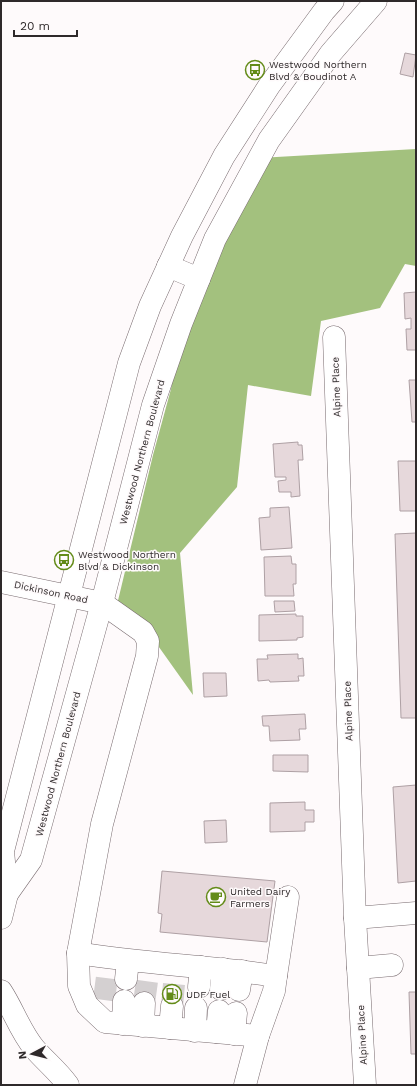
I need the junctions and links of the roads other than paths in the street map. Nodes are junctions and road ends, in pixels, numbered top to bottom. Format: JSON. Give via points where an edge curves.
{"nodes":[{"id":1,"x":332,"y":1,"type":"edge"},
{"id":2,"x":376,"y":1,"type":"edge"},
{"id":3,"x":168,"y":266,"type":"junction"},
{"id":4,"x":199,"y":279,"type":"junction"},
{"id":5,"x":334,"y":337,"type":"dead end"},
{"id":6,"x":1,"y":582,"type":"edge"},
{"id":7,"x":68,"y":595,"type":"junction"},
{"id":8,"x":102,"y":603,"type":"junction"},
{"id":9,"x":7,"y":894,"type":"junction"},
{"id":10,"x":288,"y":897,"type":"dead end"},
{"id":11,"x":416,"y":913,"type":"edge"},
{"id":12,"x":1,"y":918,"type":"edge"},
{"id":13,"x":355,"y":918,"type":"junction"},
{"id":14,"x":78,"y":953,"type":"junction"},
{"id":15,"x":392,"y":965,"type":"dead end"},
{"id":16,"x":358,"y":968,"type":"junction"},
{"id":17,"x":276,"y":976,"type":"junction"},
{"id":18,"x":199,"y":987,"type":"junction"},
{"id":19,"x":1,"y":991,"type":"edge"},
{"id":20,"x":172,"y":1006,"type":"tunnel mouth"},
{"id":21,"x":124,"y":1024,"type":"junction"},
{"id":22,"x":170,"y":1028,"type":"junction"},
{"id":23,"x":195,"y":1030,"type":"junction"},
{"id":24,"x":258,"y":1036,"type":"junction"},
{"id":25,"x":68,"y":1085,"type":"edge"},
{"id":26,"x":245,"y":1085,"type":"edge"},
{"id":27,"x":365,"y":1085,"type":"edge"}],
"edges":[{"from":1,"to":3,"type":"main road","name":"Westwood Northern Boulevard","via":[[269,86],[224,156]]},
{"from":2,"to":4,"type":"main road","name":"Westwood Northern Boulevard","via":[[331,53],[269,140],[215,239]]},
{"from":3,"to":4,"type":"main road"},
{"from":3,"to":7,"type":"main road","name":"Westwood Northern Boulevard","via":[[129,363]]},
{"from":4,"to":8,"type":"main road","name":"Westwood Northern Boulevard","via":[[153,405]]},
{"from":5,"to":13,"type":"main road","name":"Alpine Place"},
{"from":6,"to":7,"type":"main road","name":"Dickinson Road"},
{"from":7,"to":8,"type":"main road","name":"Dickinson Road"},
{"from":7,"to":9,"type":"main road","name":"Westwood Northern Boulevard","via":[[3,850]]},
{"from":8,"to":9,"type":"main road","name":"Westwood Northern Boulevard","via":[[32,860]]},
{"from":8,"to":14,"type":"main road","via":[[143,632],[148,641],[147,656],[102,824]]},
{"from":9,"to":12,"type":"main road","name":"Westwood Northern Boulevard"},
{"from":10,"to":17,"type":"main road"},
{"from":11,"to":13,"type":"main road"},
{"from":13,"to":16,"type":"main road","name":"Alpine Place"},
{"from":14,"to":18,"type":"main road","via":[[127,970],[175,974]]},
{"from":14,"to":21,"type":"main road","via":[[79,986],[87,1005]]},
{"from":15,"to":16,"type":"main road"},
{"from":16,"to":27,"type":"main road","name":"Alpine Place"},
{"from":17,"to":18,"type":"main road","via":[[231,980]]},
{"from":17,"to":24,"type":"main road","via":[[274,990]]},
{"from":18,"to":23,"type":"main road"},
{"from":19,"to":25,"type":"main road","via":[[34,1047]]},
{"from":20,"to":22,"type":"main road"},
{"from":21,"to":21,"type":"main road","via":[[124,1001]]},
{"from":21,"to":22,"type":"main road"},
{"from":22,"to":23,"type":"main road"},
{"from":23,"to":24,"type":"main road","via":[[227,1023]]},
{"from":24,"to":26,"type":"main road"}]}
